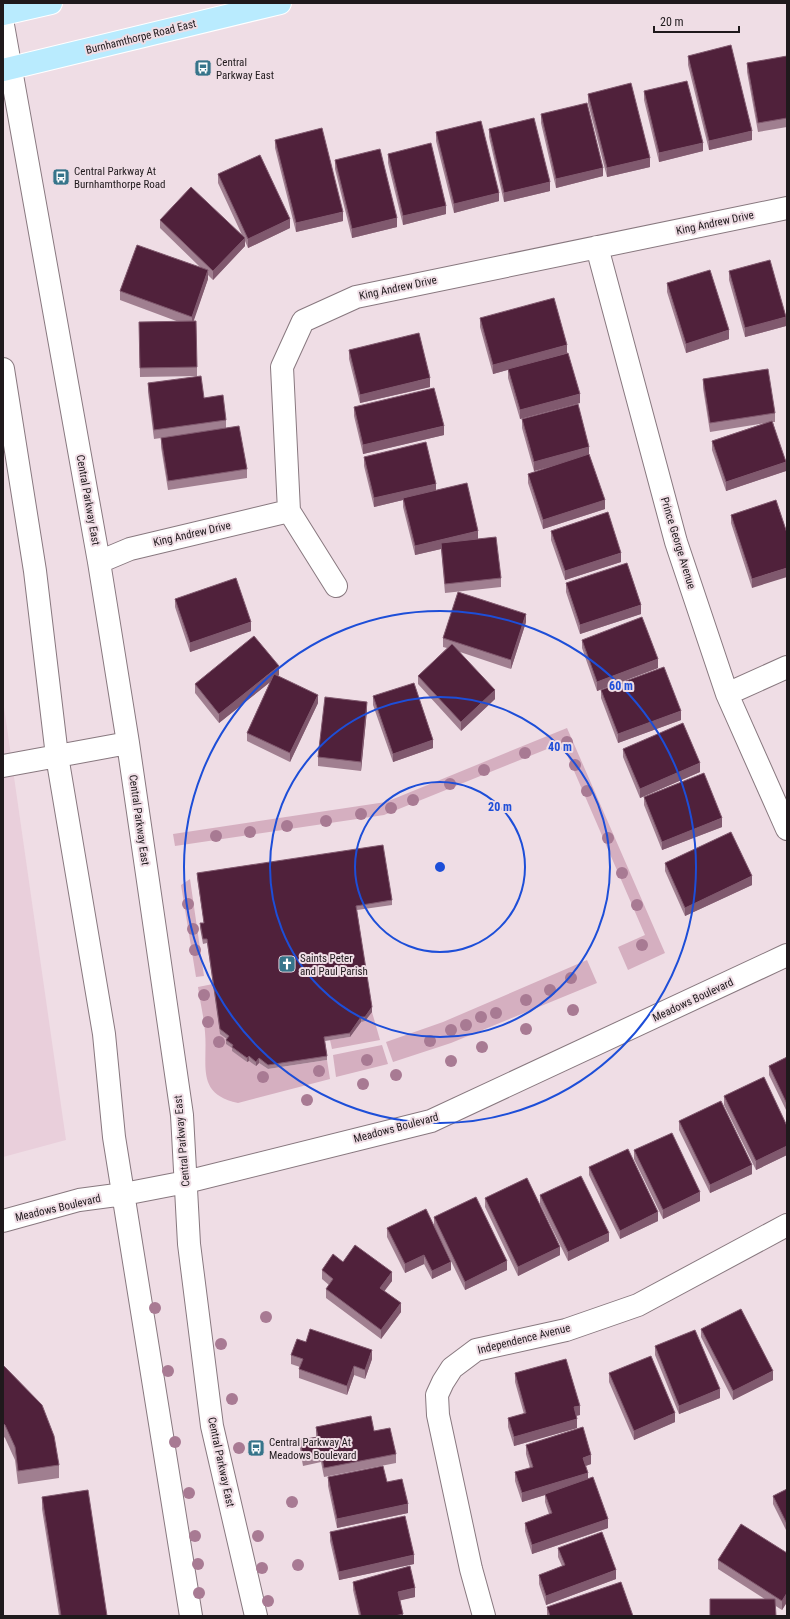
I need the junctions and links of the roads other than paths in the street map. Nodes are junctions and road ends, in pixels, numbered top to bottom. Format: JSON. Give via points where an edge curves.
{"nodes":[{"id":1,"x":51,"y":3,"type":"edge"},
{"id":2,"x":280,"y":3,"type":"edge"},
{"id":3,"x":3,"y":14,"type":"edge"},
{"id":4,"x":3,"y":25,"type":"edge"},
{"id":5,"x":8,"y":69,"type":"edge"},
{"id":6,"x":787,"y":208,"type":"edge"},
{"id":7,"x":597,"y":248,"type":"junction"},
{"id":8,"x":3,"y":369,"type":"edge"},
{"id":9,"x":289,"y":511,"type":"junction"},
{"id":10,"x":99,"y":562,"type":"junction"},
{"id":11,"x":336,"y":586,"type":"dead end"},
{"id":12,"x":787,"y":667,"type":"edge"},
{"id":13,"x":727,"y":694,"type":"junction"},
{"id":14,"x":128,"y":743,"type":"junction"},
{"id":15,"x":57,"y":756,"type":"junction"},
{"id":16,"x":3,"y":766,"type":"edge"},
{"id":17,"x":787,"y":829,"type":"edge"},
{"id":18,"x":787,"y":956,"type":"edge"},
{"id":19,"x":186,"y":1182,"type":"junction"},
{"id":20,"x":124,"y":1194,"type":"junction"},
{"id":21,"x":3,"y":1221,"type":"edge"},
{"id":22,"x":787,"y":1225,"type":"edge"},
{"id":23,"x":191,"y":1616,"type":"edge"},
{"id":24,"x":256,"y":1616,"type":"edge"},
{"id":25,"x":484,"y":1616,"type":"edge"}],
"edges":[{"from":1,"to":3,"type":"main road"},
{"from":2,"to":5,"type":"main road","name":"Burnhamthorpe Road East"},
{"from":4,"to":5,"type":"street","name":"Central Parkway East"},
{"from":5,"to":10,"type":"street","name":"Central Parkway East"},
{"from":6,"to":7,"type":"street","name":"King Andrew Drive"},
{"from":7,"to":9,"type":"street","name":"King Andrew Drive","via":[[356,297],[303,321],[282,367]]},
{"from":7,"to":13,"type":"street","name":"Prince George Avenue","via":[[676,542]]},
{"from":8,"to":15,"type":"street","via":[[35,571]]},
{"from":9,"to":10,"type":"street","name":"King Andrew Drive","via":[[130,549]]},
{"from":9,"to":11,"type":"street"},
{"from":10,"to":14,"type":"street","name":"Central Parkway East"},
{"from":12,"to":13,"type":"street"},
{"from":13,"to":17,"type":"street","name":"Prince George Avenue"},
{"from":14,"to":15,"type":"street"},
{"from":14,"to":19,"type":"street","name":"Central Parkway East","via":[[182,1115]]},
{"from":15,"to":16,"type":"street"},
{"from":15,"to":20,"type":"street","via":[[104,1034],[114,1137]]},
{"from":18,"to":19,"type":"street","name":"Meadows Boulevard","via":[[431,1121]]},
{"from":19,"to":20,"type":"street","name":"Meadows Boulevard"},
{"from":19,"to":24,"type":"street","name":"Central Parkway East","via":[[188,1244],[212,1426]]},
{"from":20,"to":21,"type":"street","name":"Meadows Boulevard","via":[[79,1200]]},
{"from":20,"to":23,"type":"street"},
{"from":22,"to":25,"type":"street","name":"Independence Avenue","via":[[638,1305],[566,1330],[476,1350],[452,1368],[437,1395],[438,1414],[471,1569]]}]}
